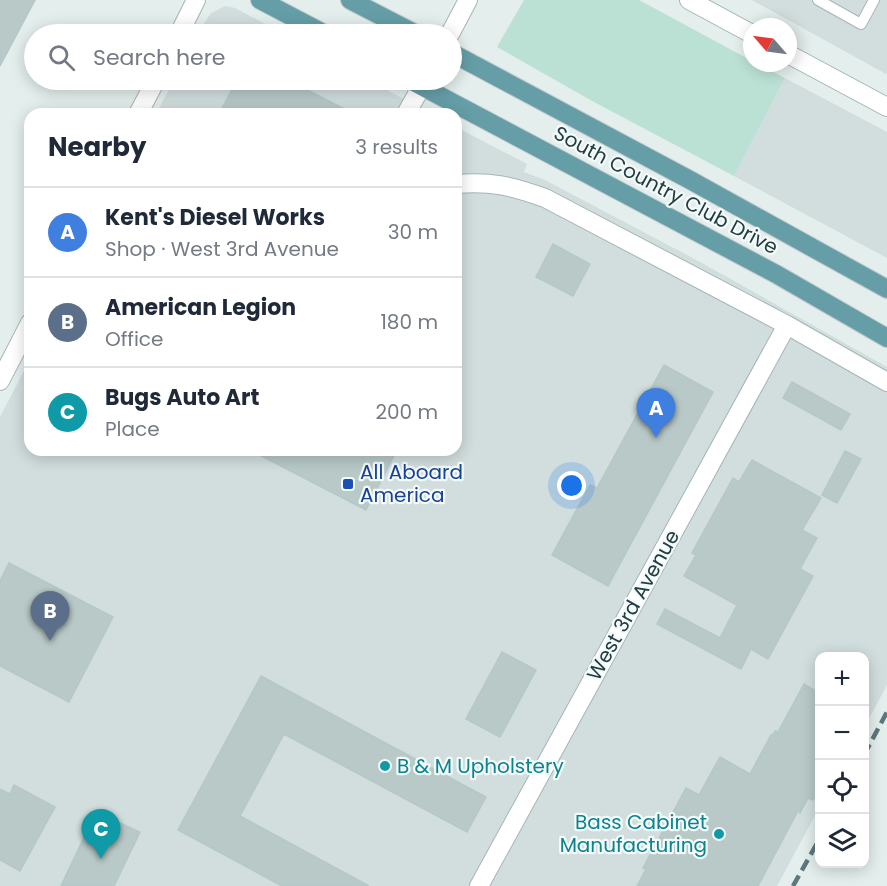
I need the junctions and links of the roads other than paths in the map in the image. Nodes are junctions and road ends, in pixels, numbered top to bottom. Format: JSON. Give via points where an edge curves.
{"nodes":[{"id":1,"x":196,"y":0,"type":"edge"},
{"id":2,"x":260,"y":0,"type":"edge"},
{"id":3,"x":350,"y":0,"type":"edge"},
{"id":4,"x":468,"y":0,"type":"edge"},
{"id":5,"x":689,"y":0,"type":"edge"},
{"id":6,"x":819,"y":0,"type":"edge"},
{"id":7,"x":874,"y":0,"type":"edge"},
{"id":8,"x":184,"y":24,"type":"edge"},
{"id":9,"x":306,"y":24,"type":"edge"},
{"id":10,"x":397,"y":24,"type":"edge"},
{"id":11,"x":455,"y":24,"type":"edge"},
{"id":12,"x":743,"y":29,"type":"edge"},
{"id":13,"x":462,"y":58,"type":"edge"},
{"id":14,"x":797,"y":59,"type":"edge"},
{"id":15,"x":151,"y":90,"type":"edge"},
{"id":16,"x":415,"y":90,"type":"edge"},
{"id":17,"x":436,"y":90,"type":"edge"},
{"id":18,"x":887,"y":107,"type":"edge"},
{"id":19,"x":141,"y":108,"type":"edge"},
{"id":20,"x":408,"y":108,"type":"edge"},
{"id":21,"x":462,"y":184,"type":"edge"},
{"id":22,"x":887,"y":289,"type":"edge"},
{"id":23,"x":787,"y":325,"type":"junction"},
{"id":24,"x":24,"y":335,"type":"edge"},
{"id":25,"x":887,"y":338,"type":"edge"},
{"id":26,"x":0,"y":381,"type":"edge"},
{"id":27,"x":887,"y":382,"type":"edge"},
{"id":28,"x":479,"y":886,"type":"edge"}],
"edges":[{"from":1,"to":8,"type":"street"},
{"from":2,"to":9,"type":"main road"},
{"from":3,"to":10,"type":"main road"},
{"from":4,"to":11,"type":"street"},
{"from":5,"to":12,"type":"street"},
{"from":6,"to":7,"type":"lane","via":[[861,24]]},
{"from":13,"to":22,"type":"main road","name":"South Country Club Drive"},
{"from":14,"to":18,"type":"street"},
{"from":15,"to":19,"type":"street"},
{"from":16,"to":20,"type":"street","name":"South Country Club Drive"},
{"from":17,"to":25,"type":"main road","name":"South Country Club Drive"},
{"from":21,"to":23,"type":"street","via":[[511,186],[545,198]]},
{"from":23,"to":27,"type":"street"},
{"from":23,"to":28,"type":"street","name":"West 3rd Avenue"},
{"from":24,"to":26,"type":"street"}]}
